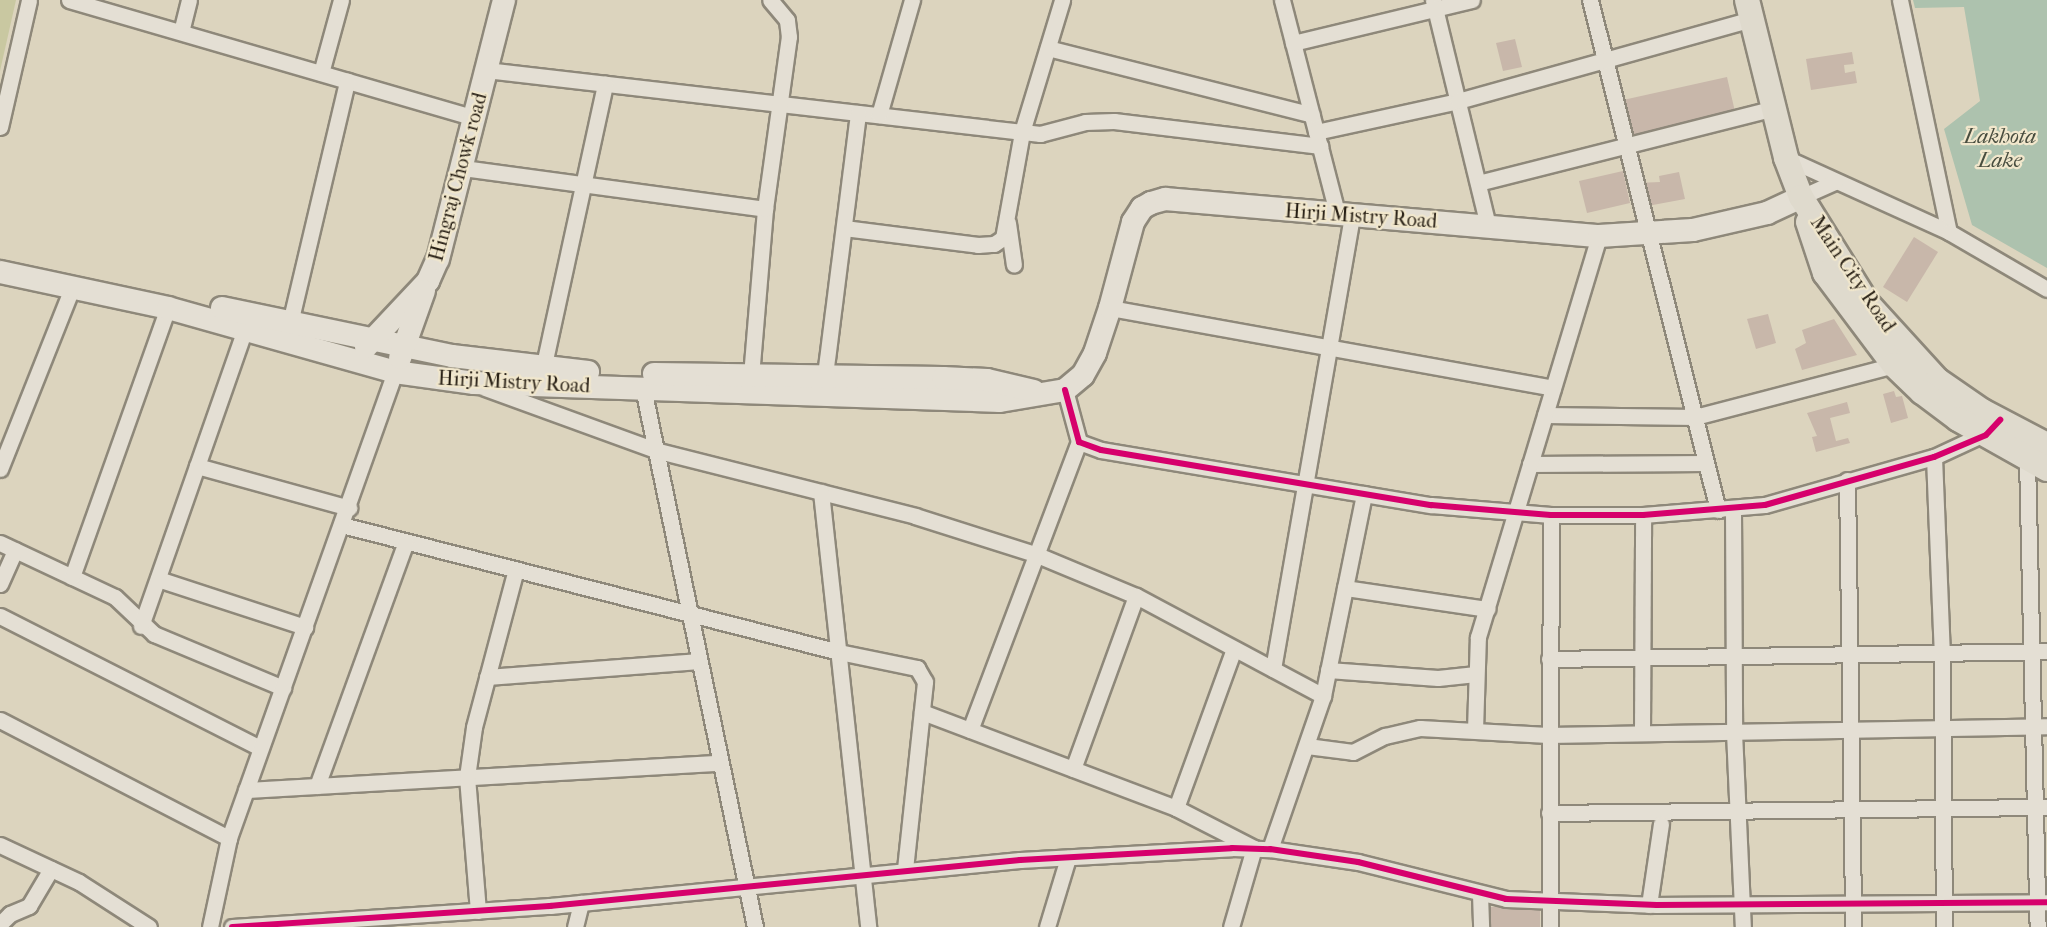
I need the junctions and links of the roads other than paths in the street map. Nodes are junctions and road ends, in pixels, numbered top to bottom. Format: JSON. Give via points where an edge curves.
{"nodes":[{"id":1,"x":29,"y":0,"type":"edge"},
{"id":2,"x":69,"y":0,"type":"edge"},
{"id":3,"x":189,"y":0,"type":"edge"},
{"id":4,"x":341,"y":0,"type":"edge"},
{"id":5,"x":504,"y":0,"type":"edge"},
{"id":6,"x":770,"y":0,"type":"edge"},
{"id":7,"x":912,"y":0,"type":"edge"},
{"id":8,"x":1062,"y":0,"type":"edge"},
{"id":9,"x":1282,"y":0,"type":"edge"},
{"id":10,"x":1472,"y":0,"type":"edge"},
{"id":11,"x":1590,"y":0,"type":"edge"},
{"id":12,"x":1900,"y":0,"type":"edge"},
{"id":13,"x":1434,"y":5,"type":"edge"},
{"id":14,"x":1749,"y":9,"type":"edge"},
{"id":15,"x":181,"y":32,"type":"junction"},
{"id":16,"x":1293,"y":43,"type":"junction"},
{"id":17,"x":1047,"y":48,"type":"junction"},
{"id":18,"x":1605,"y":60,"type":"junction"},
{"id":19,"x":486,"y":70,"type":"junction"},
{"id":20,"x":321,"y":73,"type":"junction"},
{"id":21,"x":347,"y":81,"type":"junction"},
{"id":22,"x":605,"y":84,"type":"junction"},
{"id":23,"x":1458,"y":101,"type":"junction"},
{"id":24,"x":777,"y":104,"type":"junction"},
{"id":25,"x":1774,"y":108,"type":"junction"},
{"id":26,"x":858,"y":113,"type":"junction"},
{"id":27,"x":879,"y":115,"type":"junction"},
{"id":28,"x":1312,"y":115,"type":"junction"},
{"id":29,"x":474,"y":118,"type":"junction"},
{"id":30,"x":0,"y":127,"type":"edge"},
{"id":31,"x":1022,"y":132,"type":"junction"},
{"id":32,"x":1318,"y":139,"type":"junction"},
{"id":33,"x":1626,"y":146,"type":"junction"},
{"id":34,"x":1786,"y":158,"type":"junction"},
{"id":35,"x":463,"y":168,"type":"junction"},
{"id":36,"x":1835,"y":182,"type":"junction"},
{"id":37,"x":1478,"y":183,"type":"junction"},
{"id":38,"x":583,"y":185,"type":"junction"},
{"id":39,"x":1803,"y":201,"type":"junction"},
{"id":40,"x":765,"y":209,"type":"junction"},
{"id":41,"x":1345,"y":216,"type":"junction"},
{"id":42,"x":1008,"y":223,"type":"junction"},
{"id":43,"x":1488,"y":225,"type":"junction"},
{"id":44,"x":844,"y":228,"type":"junction"},
{"id":45,"x":1949,"y":232,"type":"junction"},
{"id":46,"x":1648,"y":234,"type":"junction"},
{"id":47,"x":1599,"y":236,"type":"junction"},
{"id":48,"x":0,"y":256,"type":"edge"},
{"id":49,"x":1014,"y":265,"type":"dead end"},
{"id":50,"x":0,"y":272,"type":"edge"},
{"id":51,"x":428,"y":281,"type":"junction"},
{"id":52,"x":73,"y":286,"type":"junction"},
{"id":53,"x":2047,"y":288,"type":"edge"},
{"id":54,"x":168,"y":308,"type":"junction"},
{"id":55,"x":1110,"y":308,"type":"junction"},
{"id":56,"x":290,"y":323,"type":"junction"},
{"id":57,"x":245,"y":329,"type":"junction"},
{"id":58,"x":375,"y":340,"type":"junction"},
{"id":59,"x":405,"y":346,"type":"junction"},
{"id":60,"x":1332,"y":348,"type":"junction"},
{"id":61,"x":351,"y":359,"type":"junction"},
{"id":62,"x":1894,"y":365,"type":"junction"},
{"id":63,"x":543,"y":369,"type":"junction"},
{"id":64,"x":395,"y":372,"type":"junction"},
{"id":65,"x":825,"y":375,"type":"junction"},
{"id":66,"x":751,"y":376,"type":"junction"},
{"id":67,"x":474,"y":383,"type":"junction"},
{"id":68,"x":643,"y":388,"type":"junction"},
{"id":69,"x":1553,"y":388,"type":"junction"},
{"id":70,"x":1065,"y":390,"type":"junction"},
{"id":71,"x":1041,"y":393,"type":"junction"},
{"id":72,"x":1545,"y":415,"type":"junction"},
{"id":73,"x":1695,"y":417,"type":"junction"},
{"id":74,"x":1993,"y":427,"type":"junction"},
{"id":75,"x":1079,"y":442,"type":"junction"},
{"id":76,"x":2047,"y":445,"type":"edge"},
{"id":77,"x":656,"y":450,"type":"junction"},
{"id":78,"x":1934,"y":457,"type":"junction"},
{"id":79,"x":1706,"y":463,"type":"junction"},
{"id":80,"x":2037,"y":463,"type":"edge"},
{"id":81,"x":1530,"y":464,"type":"junction"},
{"id":82,"x":197,"y":466,"type":"junction"},
{"id":83,"x":0,"y":469,"type":"edge"},
{"id":84,"x":1847,"y":480,"type":"junction"},
{"id":85,"x":1307,"y":484,"type":"junction"},
{"id":86,"x":821,"y":492,"type":"junction"},
{"id":87,"x":1364,"y":494,"type":"junction"},
{"id":88,"x":348,"y":508,"type":"junction"},
{"id":89,"x":1726,"y":510,"type":"junction"},
{"id":90,"x":1516,"y":513,"type":"junction"},
{"id":91,"x":1551,"y":515,"type":"junction"},
{"id":92,"x":1643,"y":515,"type":"junction"},
{"id":93,"x":342,"y":525,"type":"junction"},
{"id":94,"x":406,"y":542,"type":"junction"},
{"id":95,"x":0,"y":543,"type":"edge"},
{"id":96,"x":15,"y":550,"type":"junction"},
{"id":97,"x":1035,"y":554,"type":"junction"},
{"id":98,"x":516,"y":569,"type":"junction"},
{"id":99,"x":72,"y":577,"type":"junction"},
{"id":100,"x":158,"y":579,"type":"junction"},
{"id":101,"x":0,"y":584,"type":"edge"},
{"id":102,"x":1345,"y":588,"type":"junction"},
{"id":103,"x":1136,"y":596,"type":"junction"},
{"id":104,"x":1487,"y":609,"type":"junction"},
{"id":105,"x":689,"y":612,"type":"junction"},
{"id":106,"x":0,"y":616,"type":"edge"},
{"id":107,"x":141,"y":626,"type":"junction"},
{"id":108,"x":305,"y":627,"type":"junction"},
{"id":109,"x":1234,"y":649,"type":"junction"},
{"id":110,"x":2040,"y":651,"type":"edge"},
{"id":111,"x":839,"y":652,"type":"junction"},
{"id":112,"x":1942,"y":652,"type":"junction"},
{"id":113,"x":1850,"y":653,"type":"junction"},
{"id":114,"x":1734,"y":654,"type":"junction"},
{"id":115,"x":1642,"y":657,"type":"junction"},
{"id":116,"x":1549,"y":659,"type":"junction"},
{"id":117,"x":699,"y":662,"type":"junction"},
{"id":118,"x":1273,"y":669,"type":"junction"},
{"id":119,"x":1328,"y":670,"type":"junction"},
{"id":120,"x":1476,"y":674,"type":"junction"},
{"id":121,"x":487,"y":677,"type":"junction"},
{"id":122,"x":283,"y":688,"type":"junction"},
{"id":123,"x":1323,"y":696,"type":"junction"},
{"id":124,"x":922,"y":712,"type":"junction"},
{"id":125,"x":0,"y":720,"type":"edge"},
{"id":126,"x":2041,"y":726,"type":"edge"},
{"id":127,"x":1943,"y":727,"type":"junction"},
{"id":128,"x":1848,"y":729,"type":"junction"},
{"id":129,"x":970,"y":730,"type":"junction"},
{"id":130,"x":1475,"y":730,"type":"junction"},
{"id":131,"x":1734,"y":732,"type":"junction"},
{"id":132,"x":1642,"y":734,"type":"junction"},
{"id":133,"x":1548,"y":735,"type":"junction"},
{"id":134,"x":1307,"y":746,"type":"junction"},
{"id":135,"x":261,"y":748,"type":"junction"},
{"id":136,"x":720,"y":763,"type":"junction"},
{"id":137,"x":1073,"y":769,"type":"junction"},
{"id":138,"x":467,"y":777,"type":"junction"},
{"id":139,"x":317,"y":786,"type":"junction"},
{"id":140,"x":246,"y":790,"type":"junction"},
{"id":141,"x":1943,"y":807,"type":"junction"},
{"id":142,"x":2041,"y":807,"type":"edge"},
{"id":143,"x":1176,"y":808,"type":"junction"},
{"id":144,"x":1737,"y":810,"type":"junction"},
{"id":145,"x":1850,"y":810,"type":"junction"},
{"id":146,"x":1549,"y":813,"type":"junction"},
{"id":147,"x":1661,"y":824,"type":"dead end"},
{"id":148,"x":229,"y":838,"type":"junction"},
{"id":149,"x":0,"y":845,"type":"edge"},
{"id":150,"x":1254,"y":848,"type":"junction"},
{"id":151,"x":1270,"y":849,"type":"junction"},
{"id":152,"x":1068,"y":858,"type":"junction"},
{"id":153,"x":51,"y":869,"type":"junction"},
{"id":154,"x":905,"y":870,"type":"junction"},
{"id":155,"x":863,"y":875,"type":"junction"},
{"id":156,"x":746,"y":888,"type":"junction"},
{"id":157,"x":1480,"y":894,"type":"junction"},
{"id":158,"x":1550,"y":901,"type":"junction"},
{"id":159,"x":1944,"y":902,"type":"junction"},
{"id":160,"x":2042,"y":902,"type":"edge"},
{"id":161,"x":581,"y":903,"type":"junction"},
{"id":162,"x":1853,"y":903,"type":"junction"},
{"id":163,"x":1743,"y":904,"type":"junction"},
{"id":164,"x":1649,"y":905,"type":"junction"},
{"id":165,"x":478,"y":911,"type":"junction"},
{"id":166,"x":0,"y":924,"type":"edge"},
{"id":167,"x":149,"y":927,"type":"edge"},
{"id":168,"x":210,"y":927,"type":"edge"},
{"id":169,"x":232,"y":927,"type":"edge"},
{"id":170,"x":575,"y":927,"type":"edge"},
{"id":171,"x":754,"y":927,"type":"edge"},
{"id":172,"x":868,"y":927,"type":"edge"},
{"id":173,"x":1047,"y":927,"type":"edge"},
{"id":174,"x":1231,"y":927,"type":"edge"},
{"id":175,"x":1481,"y":927,"type":"edge"},
{"id":176,"x":1550,"y":927,"type":"edge"},
{"id":177,"x":1743,"y":927,"type":"edge"},
{"id":178,"x":1853,"y":927,"type":"edge"},
{"id":179,"x":1944,"y":927,"type":"edge"},
{"id":180,"x":2038,"y":927,"type":"edge"}],
"edges":[{"from":1,"to":30,"type":"street"},
{"from":2,"to":15,"type":"street"},
{"from":3,"to":15,"type":"street"},
{"from":4,"to":20,"type":"street"},
{"from":5,"to":19,"type":"main road","name":"Hingraj Chowk road"},
{"from":6,"to":24,"type":"street","via":[[787,20],[789,37]]},
{"from":7,"to":27,"type":"street"},
{"from":8,"to":17,"type":"street"},
{"from":9,"to":16,"type":"street"},
{"from":10,"to":13,"type":"street"},
{"from":11,"to":18,"type":"street"},
{"from":12,"to":45,"type":"street"},
{"from":13,"to":16,"type":"street"},
{"from":13,"to":23,"type":"street"},
{"from":14,"to":18,"type":"street"},
{"from":14,"to":25,"type":"main road","name":"Main City Road"},
{"from":15,"to":20,"type":"street"},
{"from":16,"to":28,"type":"street"},
{"from":17,"to":28,"type":"street"},
{"from":17,"to":31,"type":"street"},
{"from":18,"to":23,"type":"street"},
{"from":18,"to":33,"type":"street"},
{"from":19,"to":22,"type":"street"},
{"from":19,"to":29,"type":"main road","name":"Hingraj Chowk road"},
{"from":20,"to":21,"type":"street"},
{"from":21,"to":29,"type":"street"},
{"from":21,"to":56,"type":"street"},
{"from":22,"to":24,"type":"street"},
{"from":22,"to":38,"type":"street"},
{"from":23,"to":32,"type":"street"},
{"from":23,"to":37,"type":"street"},
{"from":24,"to":26,"type":"street"},
{"from":24,"to":40,"type":"street"},
{"from":25,"to":33,"type":"street"},
{"from":25,"to":34,"type":"main road","name":"Main City Road"},
{"from":26,"to":27,"type":"street"},
{"from":26,"to":44,"type":"street"},
{"from":27,"to":31,"type":"street"},
{"from":28,"to":32,"type":"street"},
{"from":29,"to":35,"type":"main road","name":"Hingraj Chowk road"},
{"from":31,"to":32,"type":"street","via":[[1051,134],[1085,122],[1114,121]]},
{"from":31,"to":42,"type":"street"},
{"from":32,"to":41,"type":"street"},
{"from":33,"to":37,"type":"street"},
{"from":33,"to":46,"type":"street"},
{"from":34,"to":36,"type":"street"},
{"from":34,"to":39,"type":"main road","name":"Main City Road"},
{"from":35,"to":38,"type":"street"},
{"from":35,"to":51,"type":"main road","name":"Hingraj Chowk road","via":[[438,259]]},
{"from":36,"to":39,"type":"street"},
{"from":36,"to":45,"type":"street"},
{"from":37,"to":43,"type":"street"},
{"from":38,"to":40,"type":"street"},
{"from":38,"to":63,"type":"street"},
{"from":39,"to":46,"type":"main road","name":"Hirji Mistry Road","via":[[1693,230]]},
{"from":39,"to":62,"type":"main road","name":"Main City Road","via":[[1809,231],[1825,273]]},
{"from":39,"to":74,"type":"main road","name":"Main City Road","via":[[1867,303],[1895,338]]},
{"from":40,"to":66,"type":"street"},
{"from":41,"to":43,"type":"main road","name":"Hirji Mistry Road"},
{"from":41,"to":55,"type":"main road","name":"Hirji Mistry Road","via":[[1166,199],[1151,203],[1142,208],[1133,222]]},
{"from":41,"to":60,"type":"street"},
{"from":42,"to":44,"type":"street","via":[[1003,238],[993,244],[978,245]]},
{"from":42,"to":49,"type":"street"},
{"from":43,"to":47,"type":"main road","name":"Hirji Mistry Road"},
{"from":44,"to":65,"type":"street"},
{"from":45,"to":53,"type":"street"},
{"from":46,"to":47,"type":"main road","name":"Hirji Mistry Road"},
{"from":46,"to":73,"type":"street"},
{"from":47,"to":69,"type":"street"},
{"from":48,"to":56,"type":"main road","name":"Hirji Mistry Road"},
{"from":50,"to":52,"type":"main road","name":"Hirji Mistry Road"},
{"from":51,"to":58,"type":"main road","name":"Hingraj Chowk road"},
{"from":51,"to":59,"type":"main road"},
{"from":52,"to":54,"type":"main road","name":"Hirji Mistry Road"},
{"from":52,"to":83,"type":"street"},
{"from":54,"to":57,"type":"main road","name":"Hirji Mistry Road"},
{"from":54,"to":99,"type":"street"},
{"from":55,"to":60,"type":"street"},
{"from":55,"to":70,"type":"main road","name":"Hirji Mistry Road","via":[[1083,375]]},
{"from":56,"to":58,"type":"main road","name":"Hirji Mistry Road"},
{"from":57,"to":61,"type":"main road","name":"Hirji Mistry Road"},
{"from":57,"to":82,"type":"street"},
{"from":58,"to":59,"type":"main road","name":"Hirji Mistry Road"},
{"from":58,"to":61,"type":"main road","name":"Hingraj Chowk road"},
{"from":59,"to":63,"type":"main road","name":"Hirji Mistry Road"},
{"from":59,"to":64,"type":"main road"},
{"from":60,"to":69,"type":"street"},
{"from":60,"to":85,"type":"street"},
{"from":61,"to":64,"type":"main road","name":"Hirji Mistry Road"},
{"from":62,"to":73,"type":"street"},
{"from":62,"to":74,"type":"main road","name":"Main City Road","via":[[1922,393]]},
{"from":63,"to":66,"type":"main road","name":"Hirji Mistry Road"},
{"from":64,"to":67,"type":"main road","name":"Hirji Mistry Road"},
{"from":64,"to":88,"type":"street"},
{"from":65,"to":66,"type":"main road","name":"Hirji Mistry Road"},
{"from":65,"to":71,"type":"main road","name":"Hirji Mistry Road","via":[[987,380]]},
{"from":67,"to":68,"type":"main road","name":"Hirji Mistry Road"},
{"from":67,"to":77,"type":"street"},
{"from":68,"to":71,"type":"main road","name":"Hirji Mistry Road","via":[[1000,401]]},
{"from":68,"to":77,"type":"street"},
{"from":69,"to":72,"type":"street"},
{"from":70,"to":71,"type":"main road","name":"Hirji Mistry Road"},
{"from":70,"to":75,"type":"street"},
{"from":72,"to":73,"type":"street"},
{"from":72,"to":81,"type":"street"},
{"from":73,"to":79,"type":"street"},
{"from":74,"to":76,"type":"main road","name":"Main City Road"},
{"from":74,"to":78,"type":"street"},
{"from":74,"to":80,"type":"main road","name":"Main City Road"},
{"from":75,"to":85,"type":"street","via":[[1153,460]]},
{"from":75,"to":97,"type":"street"},
{"from":77,"to":86,"type":"street"},
{"from":77,"to":105,"type":"street"},
{"from":78,"to":84,"type":"street"},
{"from":78,"to":112,"type":"street"},
{"from":79,"to":81,"type":"street"},
{"from":79,"to":89,"type":"street"},
{"from":80,"to":110,"type":"street"},
{"from":81,"to":90,"type":"street"},
{"from":82,"to":88,"type":"street"},
{"from":82,"to":100,"type":"street"},
{"from":84,"to":89,"type":"street","via":[[1766,505]]},
{"from":84,"to":113,"type":"street"},
{"from":85,"to":87,"type":"street"},
{"from":85,"to":118,"type":"street"},
{"from":86,"to":97,"type":"street","via":[[915,516]]},
{"from":86,"to":111,"type":"street"},
{"from":87,"to":90,"type":"street"},
{"from":87,"to":102,"type":"street"},
{"from":88,"to":93,"type":"street"},
{"from":89,"to":92,"type":"street"},
{"from":89,"to":114,"type":"street"},
{"from":90,"to":91,"type":"street"},
{"from":90,"to":104,"type":"street"},
{"from":91,"to":92,"type":"street"},
{"from":91,"to":116,"type":"street"},
{"from":92,"to":115,"type":"street"},
{"from":93,"to":94,"type":"street"},
{"from":93,"to":108,"type":"street"},
{"from":94,"to":98,"type":"street"},
{"from":94,"to":139,"type":"street"},
{"from":95,"to":96,"type":"street"},
{"from":96,"to":99,"type":"street"},
{"from":96,"to":101,"type":"street"},
{"from":97,"to":103,"type":"street"},
{"from":97,"to":129,"type":"street"},
{"from":98,"to":105,"type":"street"},
{"from":98,"to":121,"type":"street"},
{"from":99,"to":107,"type":"street","via":[[116,597]]},
{"from":100,"to":107,"type":"street"},
{"from":100,"to":108,"type":"street"},
{"from":102,"to":104,"type":"street"},
{"from":102,"to":119,"type":"street"},
{"from":103,"to":109,"type":"street"},
{"from":103,"to":137,"type":"street"},
{"from":104,"to":120,"type":"street","via":[[1478,637]]},
{"from":105,"to":111,"type":"street"},
{"from":105,"to":117,"type":"street"},
{"from":106,"to":135,"type":"street"},
{"from":107,"to":122,"type":"street","via":[[175,645]]},
{"from":108,"to":122,"type":"street"},
{"from":109,"to":118,"type":"street"},
{"from":109,"to":143,"type":"street"},
{"from":110,"to":112,"type":"street"},
{"from":110,"to":126,"type":"street"},
{"from":111,"to":124,"type":"street","via":[[917,668],[925,682]]},
{"from":111,"to":155,"type":"street"},
{"from":112,"to":113,"type":"street"},
{"from":112,"to":127,"type":"street"},
{"from":113,"to":114,"type":"street"},
{"from":113,"to":128,"type":"street"},
{"from":114,"to":115,"type":"street"},
{"from":114,"to":131,"type":"street"},
{"from":115,"to":116,"type":"street"},
{"from":115,"to":132,"type":"street"},
{"from":116,"to":133,"type":"street"},
{"from":117,"to":121,"type":"street"},
{"from":117,"to":136,"type":"street"},
{"from":118,"to":123,"type":"street"},
{"from":119,"to":120,"type":"street","via":[[1438,678]]},
{"from":119,"to":123,"type":"street"},
{"from":120,"to":130,"type":"street"},
{"from":121,"to":138,"type":"street"},
{"from":122,"to":135,"type":"street"},
{"from":123,"to":134,"type":"street"},
{"from":124,"to":129,"type":"street"},
{"from":124,"to":154,"type":"street"},
{"from":125,"to":148,"type":"street"},
{"from":126,"to":127,"type":"street"},
{"from":126,"to":142,"type":"street"},
{"from":127,"to":128,"type":"street"},
{"from":127,"to":141,"type":"street"},
{"from":128,"to":131,"type":"street"},
{"from":128,"to":145,"type":"street"},
{"from":129,"to":137,"type":"street"},
{"from":130,"to":133,"type":"street"},
{"from":130,"to":134,"type":"street","via":[[1402,730],[1353,752]]},
{"from":131,"to":132,"type":"street"},
{"from":131,"to":144,"type":"street"},
{"from":132,"to":133,"type":"street"},
{"from":133,"to":146,"type":"street"},
{"from":134,"to":151,"type":"street"},
{"from":135,"to":140,"type":"street"},
{"from":136,"to":138,"type":"street"},
{"from":136,"to":156,"type":"street"},
{"from":137,"to":143,"type":"street"},
{"from":138,"to":139,"type":"street"},
{"from":138,"to":165,"type":"street"},
{"from":139,"to":140,"type":"street"},
{"from":140,"to":148,"type":"street"},
{"from":141,"to":142,"type":"street"},
{"from":141,"to":145,"type":"street"},
{"from":141,"to":159,"type":"street"},
{"from":142,"to":160,"type":"street"},
{"from":143,"to":150,"type":"street"},
{"from":144,"to":145,"type":"street"},
{"from":144,"to":146,"type":"street"},
{"from":144,"to":163,"type":"street"},
{"from":145,"to":162,"type":"street"},
{"from":146,"to":158,"type":"street"},
{"from":147,"to":164,"type":"street"},
{"from":148,"to":168,"type":"street"},
{"from":149,"to":153,"type":"street"},
{"from":150,"to":151,"type":"street"},
{"from":150,"to":152,"type":"street"},
{"from":150,"to":174,"type":"street"},
{"from":151,"to":157,"type":"street","via":[[1358,862]]},
{"from":152,"to":154,"type":"street"},
{"from":152,"to":173,"type":"street"},
{"from":153,"to":166,"type":"street","via":[[29,906],[10,914]]},
{"from":153,"to":167,"type":"street"},
{"from":154,"to":155,"type":"street"},
{"from":155,"to":156,"type":"street"},
{"from":155,"to":172,"type":"street"},
{"from":156,"to":161,"type":"street"},
{"from":156,"to":171,"type":"street"},
{"from":157,"to":158,"type":"street"},
{"from":157,"to":175,"type":"street"},
{"from":158,"to":164,"type":"street"},
{"from":158,"to":176,"type":"street"},
{"from":159,"to":160,"type":"street"},
{"from":159,"to":162,"type":"street"},
{"from":159,"to":179,"type":"street"},
{"from":160,"to":180,"type":"street"},
{"from":161,"to":165,"type":"street"},
{"from":161,"to":170,"type":"street"},
{"from":162,"to":163,"type":"street"},
{"from":162,"to":178,"type":"street"},
{"from":163,"to":164,"type":"street"},
{"from":163,"to":177,"type":"street"},
{"from":165,"to":169,"type":"street"}]}
